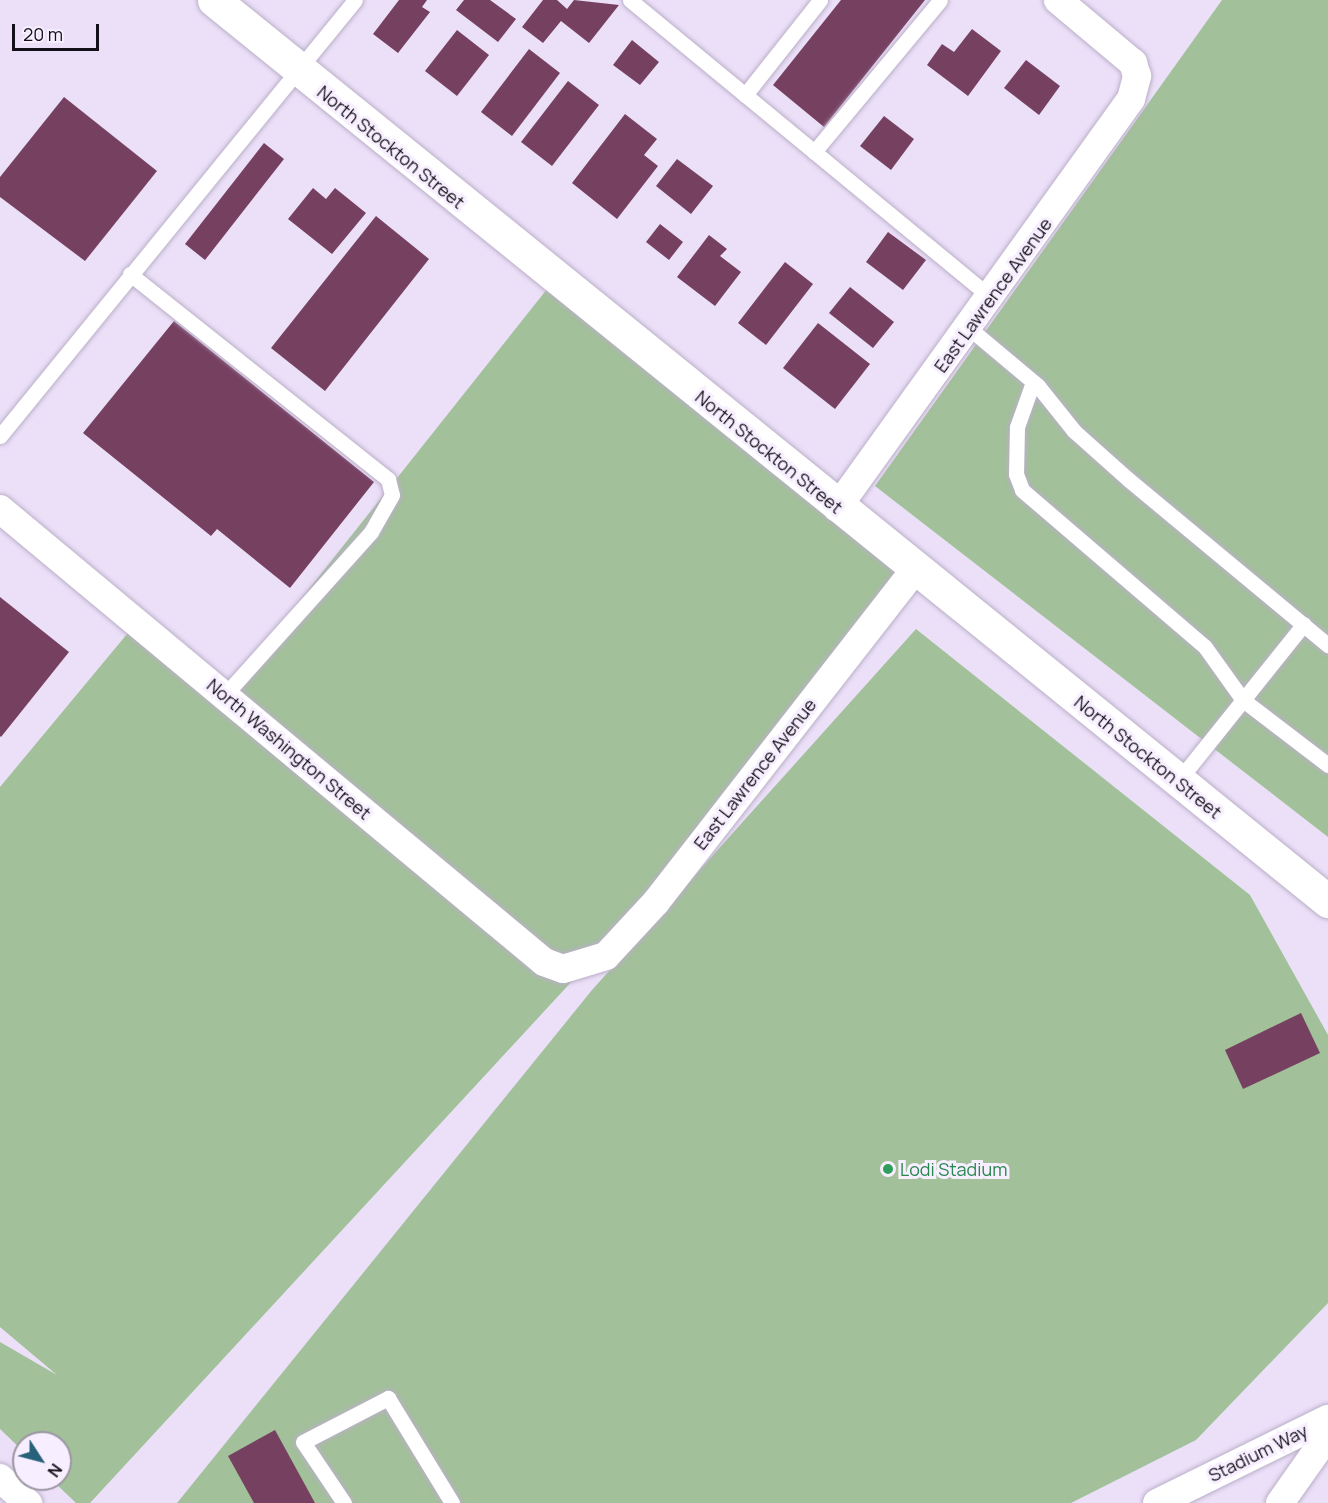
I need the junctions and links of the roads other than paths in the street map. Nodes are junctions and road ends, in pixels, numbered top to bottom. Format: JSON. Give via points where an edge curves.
{"nodes":[{"id":1,"x":214,"y":0,"type":"edge"},
{"id":2,"x":355,"y":0,"type":"edge"},
{"id":3,"x":630,"y":0,"type":"edge"},
{"id":4,"x":820,"y":0,"type":"edge"},
{"id":5,"x":940,"y":0,"type":"edge"},
{"id":6,"x":1058,"y":0,"type":"edge"},
{"id":7,"x":294,"y":70,"type":"junction"},
{"id":8,"x":745,"y":95,"type":"junction"},
{"id":9,"x":814,"y":152,"type":"junction"},
{"id":10,"x":130,"y":274,"type":"junction"},
{"id":11,"x":992,"y":298,"type":"junction"},
{"id":12,"x":969,"y":328,"type":"junction"},
{"id":13,"x":1033,"y":382,"type":"junction"},
{"id":14,"x":0,"y":436,"type":"edge"},
{"id":15,"x":837,"y":508,"type":"junction"},
{"id":16,"x":0,"y":509,"type":"edge"},
{"id":17,"x":914,"y":571,"type":"junction"},
{"id":18,"x":1304,"y":624,"type":"junction"},
{"id":19,"x":1328,"y":645,"type":"edge"},
{"id":20,"x":225,"y":695,"type":"junction"},
{"id":21,"x":1243,"y":700,"type":"junction"},
{"id":22,"x":1328,"y":765,"type":"edge"},
{"id":23,"x":1178,"y":781,"type":"junction"},
{"id":24,"x":1328,"y":901,"type":"edge"},
{"id":25,"x":586,"y":966,"type":"joint"},
{"id":26,"x":1328,"y":1419,"type":"edge"},
{"id":27,"x":1328,"y":1436,"type":"edge"},
{"id":28,"x":0,"y":1478,"type":"edge"},
{"id":29,"x":28,"y":1503,"type":"edge"},
{"id":30,"x":344,"y":1503,"type":"edge"},
{"id":31,"x":452,"y":1503,"type":"edge"},
{"id":32,"x":1157,"y":1503,"type":"edge"},
{"id":33,"x":1280,"y":1503,"type":"edge"}],
"edges":[{"from":1,"to":7,"type":"street","name":"North Stockton Street"},
{"from":2,"to":7,"type":"lane"},
{"from":3,"to":8,"type":"lane"},
{"from":4,"to":8,"type":"lane"},
{"from":5,"to":9,"type":"lane"},
{"from":6,"to":11,"type":"street","name":"East Lawrence Avenue","via":[[1123,53],[1137,76],[1120,116]]},
{"from":7,"to":10,"type":"lane"},
{"from":7,"to":15,"type":"street","name":"North Stockton Street"},
{"from":8,"to":9,"type":"lane"},
{"from":9,"to":11,"type":"lane"},
{"from":10,"to":14,"type":"lane"},
{"from":10,"to":20,"type":"lane","via":[[388,479],[392,495],[371,532]]},
{"from":11,"to":12,"type":"street","name":"East Lawrence Avenue"},
{"from":12,"to":13,"type":"lane"},
{"from":12,"to":15,"type":"street","name":"East Lawrence Avenue"},
{"from":13,"to":18,"type":"lane","via":[[1074,431],[1128,480]]},
{"from":13,"to":21,"type":"lane","via":[[1017,427],[1016,474],[1022,490],[1205,647]]},
{"from":15,"to":17,"type":"street","name":"North Stockton Street"},
{"from":16,"to":20,"type":"street","name":"North Washington Street"},
{"from":17,"to":23,"type":"street","name":"North Stockton Street"},
{"from":17,"to":25,"type":"street","name":"East Lawrence Avenue","via":[[656,902],[606,956]]},
{"from":18,"to":19,"type":"lane"},
{"from":18,"to":21,"type":"lane"},
{"from":20,"to":25,"type":"street","name":"North Washington Street","via":[[544,962],[563,969]]},
{"from":21,"to":22,"type":"lane"},
{"from":21,"to":23,"type":"lane"},
{"from":23,"to":24,"type":"street","name":"North Stockton Street"},
{"from":26,"to":32,"type":"street","name":"Stadium Way"},
{"from":27,"to":33,"type":"street","name":"Stadium Way"},
{"from":28,"to":29,"type":"street"},
{"from":30,"to":31,"type":"lane","via":[[303,1442],[388,1398]]}]}
